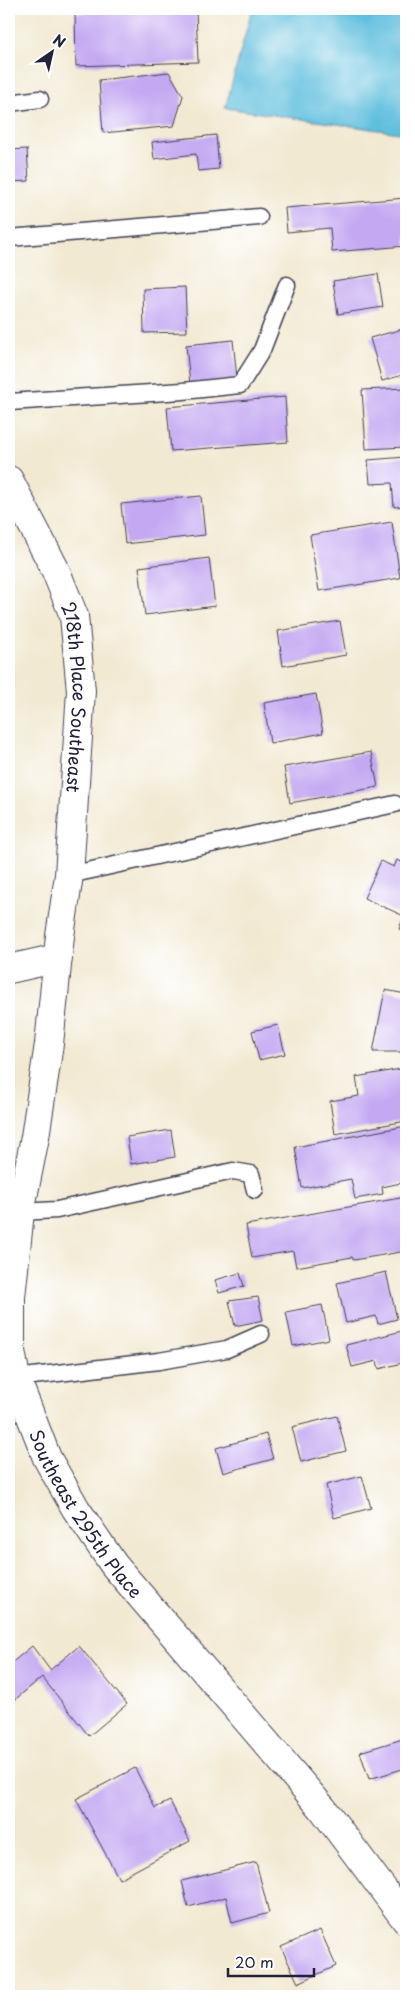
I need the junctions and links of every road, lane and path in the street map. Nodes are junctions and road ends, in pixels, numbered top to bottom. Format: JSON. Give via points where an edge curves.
{"nodes":[{"id":1,"x":40,"y":99,"type":"dead end"},
{"id":2,"x":9,"y":103,"type":"edge"},
{"id":3,"x":259,"y":217,"type":"dead end"},
{"id":4,"x":9,"y":238,"type":"edge"},
{"id":5,"x":287,"y":285,"type":"dead end"},
{"id":6,"x":9,"y":402,"type":"edge"},
{"id":7,"x":9,"y":480,"type":"edge"},
{"id":8,"x":395,"y":804,"type":"dead end"},
{"id":9,"x":69,"y":875,"type":"junction"},
{"id":10,"x":58,"y":958,"type":"junction"},
{"id":11,"x":9,"y":968,"type":"edge"},
{"id":12,"x":255,"y":1190,"type":"dead end"},
{"id":13,"x":20,"y":1212,"type":"junction"},
{"id":14,"x":261,"y":1334,"type":"dead end"},
{"id":15,"x":16,"y":1378,"type":"junction"},
{"id":16,"x":406,"y":1920,"type":"edge"}],
"edges":[{"from":1,"to":2,"type":"lane"},
{"from":3,"to":4,"type":"lane"},
{"from":5,"to":6,"type":"lane","via":[[262,350],[240,385]]},
{"from":7,"to":9,"type":"street","name":"218th Place Southeast","via":[[55,569],[74,616],[81,690]]},
{"from":8,"to":9,"type":"lane"},
{"from":9,"to":10,"type":"street","name":"218th Place Southeast"},
{"from":10,"to":11,"type":"street"},
{"from":10,"to":13,"type":"street","name":"Southeast 295th Place","via":[[48,1054]]},
{"from":12,"to":13,"type":"lane","via":[[252,1174],[233,1171],[57,1210]]},
{"from":13,"to":15,"type":"street","name":"Southeast 295th Place","via":[[12,1297],[11,1351]]},
{"from":14,"to":15,"type":"lane","via":[[227,1349],[159,1361]]},
{"from":15,"to":16,"type":"street","name":"Southeast 295th Place","via":[[47,1458],[114,1565],[323,1809]]}]}
